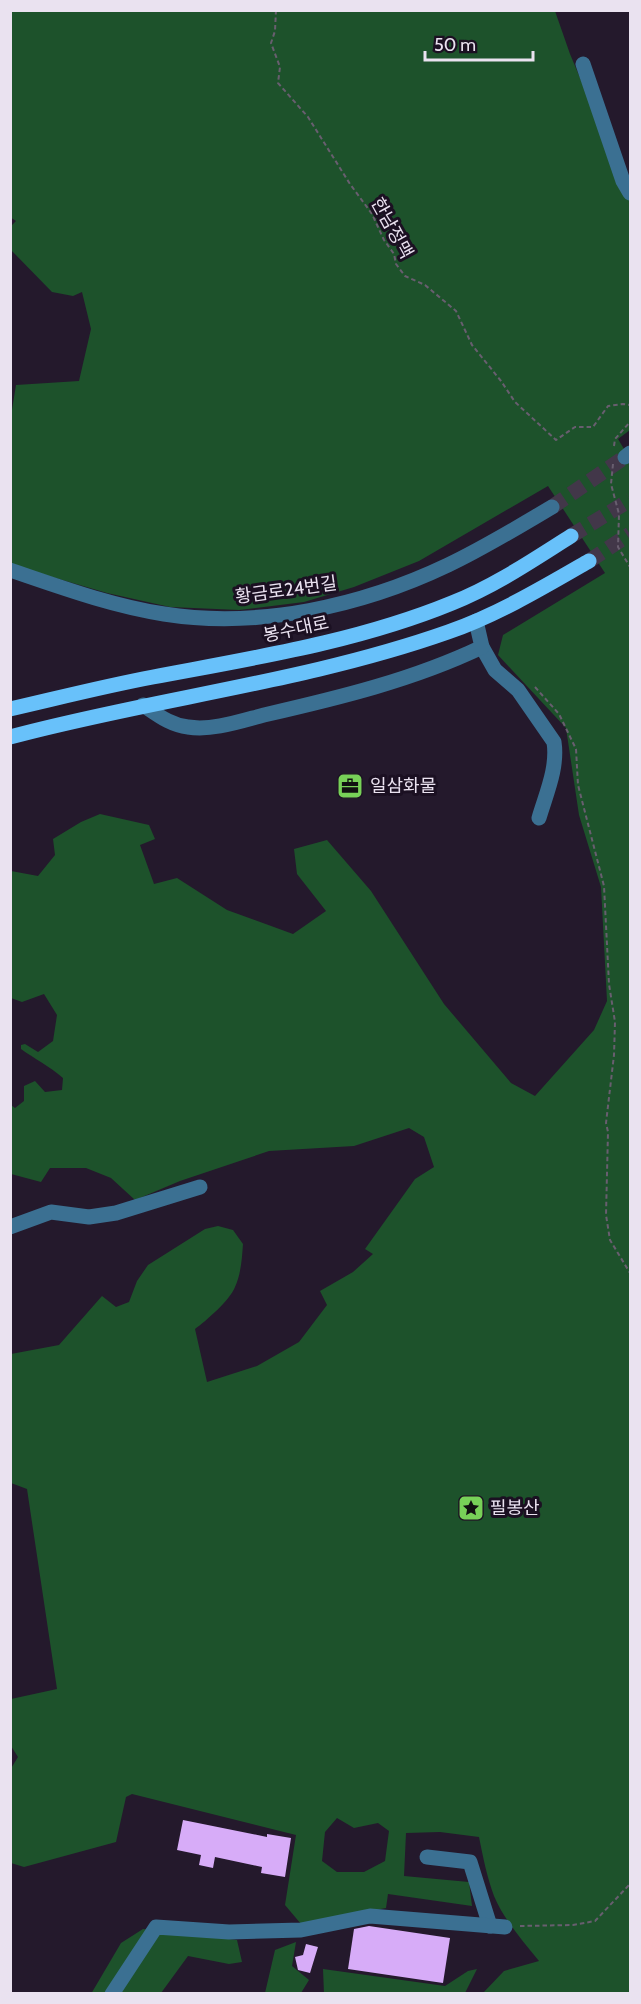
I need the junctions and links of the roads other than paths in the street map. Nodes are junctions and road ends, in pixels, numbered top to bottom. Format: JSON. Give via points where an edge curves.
{"nodes":[{"id":1,"x":583,"y":64,"type":"dead end"},
{"id":2,"x":630,"y":193,"type":"edge"},
{"id":3,"x":552,"y":507,"type":"tunnel mouth"},
{"id":4,"x":571,"y":536,"type":"tunnel mouth"},
{"id":5,"x":589,"y":561,"type":"tunnel mouth"},
{"id":6,"x":10,"y":570,"type":"edge"},
{"id":7,"x":476,"y":621,"type":"junction"},
{"id":8,"x":482,"y":647,"type":"junction"},
{"id":9,"x":143,"y":705,"type":"junction"},
{"id":10,"x":10,"y":709,"type":"edge"},
{"id":11,"x":10,"y":737,"type":"edge"},
{"id":12,"x":539,"y":818,"type":"dead end"},
{"id":13,"x":200,"y":1187,"type":"dead end"},
{"id":14,"x":10,"y":1227,"type":"edge"},
{"id":15,"x":426,"y":1857,"type":"dead end"},
{"id":16,"x":490,"y":1926,"type":"junction"},
{"id":17,"x":505,"y":1927,"type":"road end"},
{"id":18,"x":112,"y":1994,"type":"edge"}],
"edges":[{"from":1,"to":2,"type":"street"},
{"from":3,"to":6,"type":"street","name":"황금로24번길","via":[[475,552],[388,590],[339,604],[273,615],[225,618],[164,614]]},
{"from":4,"to":10,"type":"main road","name":"봉수대로","via":[[508,576],[404,621],[345,638]]},
{"from":5,"to":7,"type":"main road"},
{"from":7,"to":8,"type":"street"},
{"from":7,"to":9,"type":"main road","via":[[382,653]]},
{"from":8,"to":9,"type":"street","via":[[446,664],[355,693],[213,726],[189,728],[170,723]]},
{"from":8,"to":12,"type":"street","via":[[495,670],[518,690],[554,742],[556,753]]},
{"from":9,"to":11,"type":"main road"},
{"from":13,"to":14,"type":"street","via":[[116,1213],[89,1218],[51,1212]]},
{"from":15,"to":16,"type":"street","via":[[471,1862]]},
{"from":16,"to":17,"type":"street"},
{"from":16,"to":18,"type":"street","via":[[370,1916],[301,1930],[230,1932],[156,1927]]}]}
